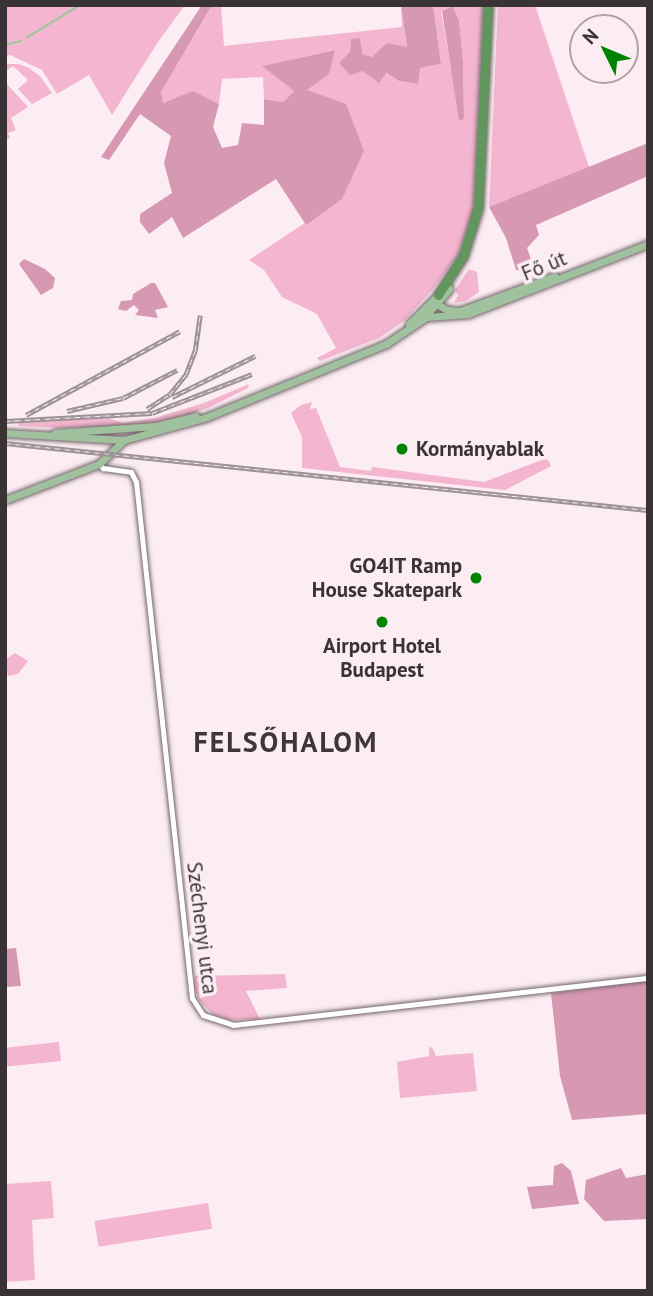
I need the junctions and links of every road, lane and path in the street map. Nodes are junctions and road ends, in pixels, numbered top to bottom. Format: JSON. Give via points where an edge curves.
{"nodes":[{"id":1,"x":490,"y":5,"type":"edge"},
{"id":2,"x":648,"y":244,"type":"edge"},
{"id":3,"x":584,"y":268,"type":"junction"},
{"id":4,"x":546,"y":278,"type":"junction"},
{"id":5,"x":539,"y":287,"type":"junction"},
{"id":6,"x":449,"y":289,"type":"junction"},
{"id":7,"x":435,"y":303,"type":"junction"},
{"id":8,"x":452,"y":314,"type":"junction"},
{"id":9,"x":423,"y":319,"type":"junction"},
{"id":10,"x":334,"y":366,"type":"junction"},
{"id":11,"x":225,"y":409,"type":"junction"},
{"id":12,"x":142,"y":428,"type":"junction"},
{"id":13,"x":5,"y":431,"type":"edge"},
{"id":14,"x":134,"y":439,"type":"junction"},
{"id":15,"x":95,"y":440,"type":"junction"},
{"id":16,"x":124,"y":440,"type":"junction"},
{"id":17,"x":115,"y":451,"type":"junction"},
{"id":18,"x":99,"y":464,"type":"junction"},
{"id":19,"x":5,"y":500,"type":"edge"},
{"id":20,"x":648,"y":978,"type":"edge"}],
"edges":[{"from":1,"to":6,"type":"highway","via":[[482,210],[473,245]]},
{"from":1,"to":7,"type":"highway","via":[[478,208],[463,256]]},
{"from":2,"to":3,"type":"main road","name":"Fő út"},
{"from":3,"to":4,"type":"main road"},
{"from":3,"to":5,"type":"main road","name":"Fő út"},
{"from":4,"to":5,"type":"main road"},
{"from":4,"to":8,"type":"main road"},
{"from":5,"to":8,"type":"main road","name":"Fő út","via":[[468,314]]},
{"from":6,"to":7,"type":"main road"},
{"from":6,"to":8,"type":"main road","via":[[446,303]]},
{"from":7,"to":8,"type":"main road","via":[[440,312]]},
{"from":7,"to":9,"type":"main road"},
{"from":7,"to":10,"type":"main road","via":[[387,339]]},
{"from":8,"to":9,"type":"main road"},
{"from":9,"to":10,"type":"main road","via":[[386,344]]},
{"from":10,"to":11,"type":"main road"},
{"from":11,"to":12,"type":"main road"},
{"from":11,"to":14,"type":"main road"},
{"from":12,"to":13,"type":"main road"},
{"from":12,"to":16,"type":"main road"},
{"from":13,"to":15,"type":"main road"},
{"from":14,"to":16,"type":"main road"},
{"from":14,"to":17,"type":"main road"},
{"from":15,"to":16,"type":"main road"},
{"from":15,"to":17,"type":"main road","via":[[111,444]]},
{"from":16,"to":17,"type":"main road"},
{"from":17,"to":18,"type":"main road"},
{"from":18,"to":19,"type":"main road"},
{"from":18,"to":20,"type":"street","name":"Széchenyi utca","via":[[131,472],[136,482],[192,998],[202,1015],[233,1025]]}]}
